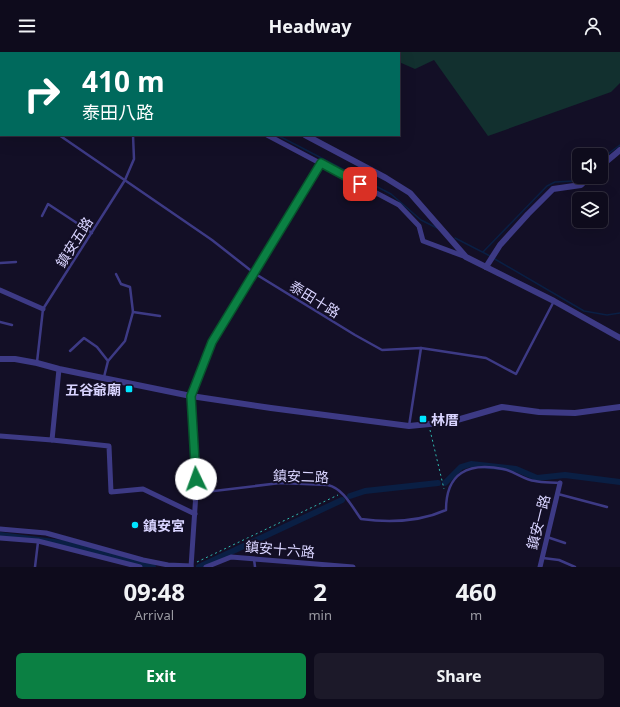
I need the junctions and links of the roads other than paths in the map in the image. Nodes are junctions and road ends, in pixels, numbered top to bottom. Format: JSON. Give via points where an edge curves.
{"nodes":[{"id":1,"x":60,"y":136,"type":"edge"},
{"id":2,"x":132,"y":136,"type":"edge"},
{"id":3,"x":269,"y":136,"type":"edge"},
{"id":4,"x":307,"y":136,"type":"edge"},
{"id":5,"x":620,"y":150,"type":"edge"},
{"id":6,"x":608,"y":160,"type":"edge"},
{"id":7,"x":321,"y":163,"type":"junction"},
{"id":8,"x":125,"y":180,"type":"junction"},
{"id":9,"x":582,"y":184,"type":"edge"},
{"id":10,"x":42,"y":216,"type":"dead end"},
{"id":11,"x":92,"y":233,"type":"junction"},
{"id":12,"x":466,"y":257,"type":"junction"},
{"id":13,"x":16,"y":262,"type":"dead end"},
{"id":14,"x":0,"y":263,"type":"edge"},
{"id":15,"x":486,"y":267,"type":"junction"},
{"id":16,"x":254,"y":272,"type":"junction"},
{"id":17,"x":116,"y":274,"type":"dead end"},
{"id":18,"x":0,"y":290,"type":"edge"},
{"id":19,"x":554,"y":301,"type":"junction"},
{"id":20,"x":43,"y":309,"type":"junction"},
{"id":21,"x":133,"y":312,"type":"junction"},
{"id":22,"x":160,"y":316,"type":"dead end"},
{"id":23,"x":0,"y":322,"type":"edge"},
{"id":24,"x":12,"y":325,"type":"dead end"},
{"id":25,"x":620,"y":338,"type":"edge"},
{"id":26,"x":421,"y":348,"type":"junction"},
{"id":27,"x":70,"y":351,"type":"dead end"},
{"id":28,"x":0,"y":359,"type":"edge"},
{"id":29,"x":108,"y":360,"type":"junction"},
{"id":30,"x":37,"y":363,"type":"junction"},
{"id":31,"x":59,"y":369,"type":"junction"},
{"id":32,"x":103,"y":378,"type":"junction"},
{"id":33,"x":191,"y":396,"type":"junction"},
{"id":34,"x":620,"y":407,"type":"edge"},
{"id":35,"x":409,"y":426,"type":"junction"},
{"id":36,"x":0,"y":436,"type":"edge"},
{"id":37,"x":52,"y":440,"type":"junction"},
{"id":38,"x":560,"y":483,"type":"joint"},
{"id":39,"x":196,"y":493,"type":"junction"},
{"id":40,"x":557,"y":494,"type":"junction"},
{"id":41,"x":607,"y":507,"type":"dead end"},
{"id":42,"x":194,"y":514,"type":"junction"},
{"id":43,"x":0,"y":529,"type":"edge"},
{"id":44,"x":547,"y":537,"type":"junction"},
{"id":45,"x":0,"y":538,"type":"edge"},
{"id":46,"x":38,"y":541,"type":"junction"},
{"id":47,"x":565,"y":543,"type":"dead end"},
{"id":48,"x":542,"y":558,"type":"junction"},
{"id":49,"x":254,"y":559,"type":"junction"},
{"id":50,"x":191,"y":566,"type":"edge"},
{"id":51,"x":34,"y":567,"type":"edge"},
{"id":52,"x":140,"y":567,"type":"edge"},
{"id":53,"x":206,"y":567,"type":"edge"},
{"id":54,"x":255,"y":567,"type":"edge"},
{"id":55,"x":353,"y":567,"type":"edge"},
{"id":56,"x":540,"y":567,"type":"edge"},
{"id":57,"x":575,"y":567,"type":"edge"}],
"edges":[{"from":1,"to":8,"type":"lane","name":"泰田十路"},
{"from":2,"to":8,"type":"lane","name":"鎮安五路","via":[[134,159]]},
{"from":3,"to":7,"type":"street"},
{"from":4,"to":12,"type":"street","via":[[410,193]]},
{"from":5,"to":6,"type":"street"},
{"from":7,"to":12,"type":"street","via":[[399,206],[419,226],[423,241]]},
{"from":7,"to":16,"type":"lane"},
{"from":8,"to":11,"type":"lane","name":"鎮安五路"},
{"from":8,"to":16,"type":"lane","name":"泰田十路"},
{"from":9,"to":15,"type":"street","via":[[553,189],[500,245]]},
{"from":10,"to":11,"type":"lane","via":[[48,204]]},
{"from":11,"to":20,"type":"lane","name":"鎮安五路"},
{"from":12,"to":15,"type":"street"},
{"from":13,"to":14,"type":"lane"},
{"from":15,"to":19,"type":"street"},
{"from":16,"to":26,"type":"lane","name":"泰田十路","via":[[382,350]]},
{"from":16,"to":33,"type":"lane","via":[[212,342]]},
{"from":17,"to":21,"type":"lane","via":[[121,284],[130,286]]},
{"from":18,"to":20,"type":"street"},
{"from":19,"to":25,"type":"street"},
{"from":19,"to":26,"type":"lane","name":"泰田十路","via":[[516,374],[486,358]]},
{"from":20,"to":30,"type":"lane","name":"鎮安五路"},
{"from":21,"to":22,"type":"lane"},
{"from":21,"to":29,"type":"lane","via":[[125,341]]},
{"from":23,"to":24,"type":"lane"},
{"from":26,"to":35,"type":"lane"},
{"from":27,"to":29,"type":"lane","via":[[84,338],[97,347]]},
{"from":28,"to":30,"type":"street"},
{"from":29,"to":32,"type":"lane"},
{"from":30,"to":31,"type":"street"},
{"from":31,"to":32,"type":"street"},
{"from":31,"to":37,"type":"street"},
{"from":32,"to":33,"type":"street"},
{"from":33,"to":35,"type":"street"},
{"from":33,"to":39,"type":"street"},
{"from":34,"to":35,"type":"street","via":[[575,413],[502,407],[450,422]]},
{"from":36,"to":37,"type":"street"},
{"from":37,"to":42,"type":"street","via":[[108,446],[111,492],[143,489]]},
{"from":38,"to":39,"type":"lane","name":"鎮安二路","via":[[534,481],[504,469],[471,467],[449,486],[446,510],[430,518],[379,522],[361,519],[343,493],[328,485],[280,483]]},
{"from":38,"to":40,"type":"street","name":"鎮安一路"},
{"from":39,"to":42,"type":"street"},
{"from":40,"to":41,"type":"lane"},
{"from":40,"to":44,"type":"street","name":"鎮安一路"},
{"from":42,"to":50,"type":"street"},
{"from":43,"to":50,"type":"street","via":[[46,534],[144,560]]},
{"from":44,"to":47,"type":"lane"},
{"from":44,"to":48,"type":"street","name":"鎮安一路"},
{"from":45,"to":46,"type":"street"},
{"from":46,"to":51,"type":"lane"},
{"from":46,"to":52,"type":"street"},
{"from":48,"to":56,"type":"street","name":"鎮安一路"},
{"from":48,"to":57,"type":"lane","via":[[559,560]]},
{"from":49,"to":53,"type":"street","name":"鎮安十六路","via":[[231,557]]},
{"from":49,"to":54,"type":"lane"},
{"from":49,"to":55,"type":"street","name":"鎮安十六路"}]}
